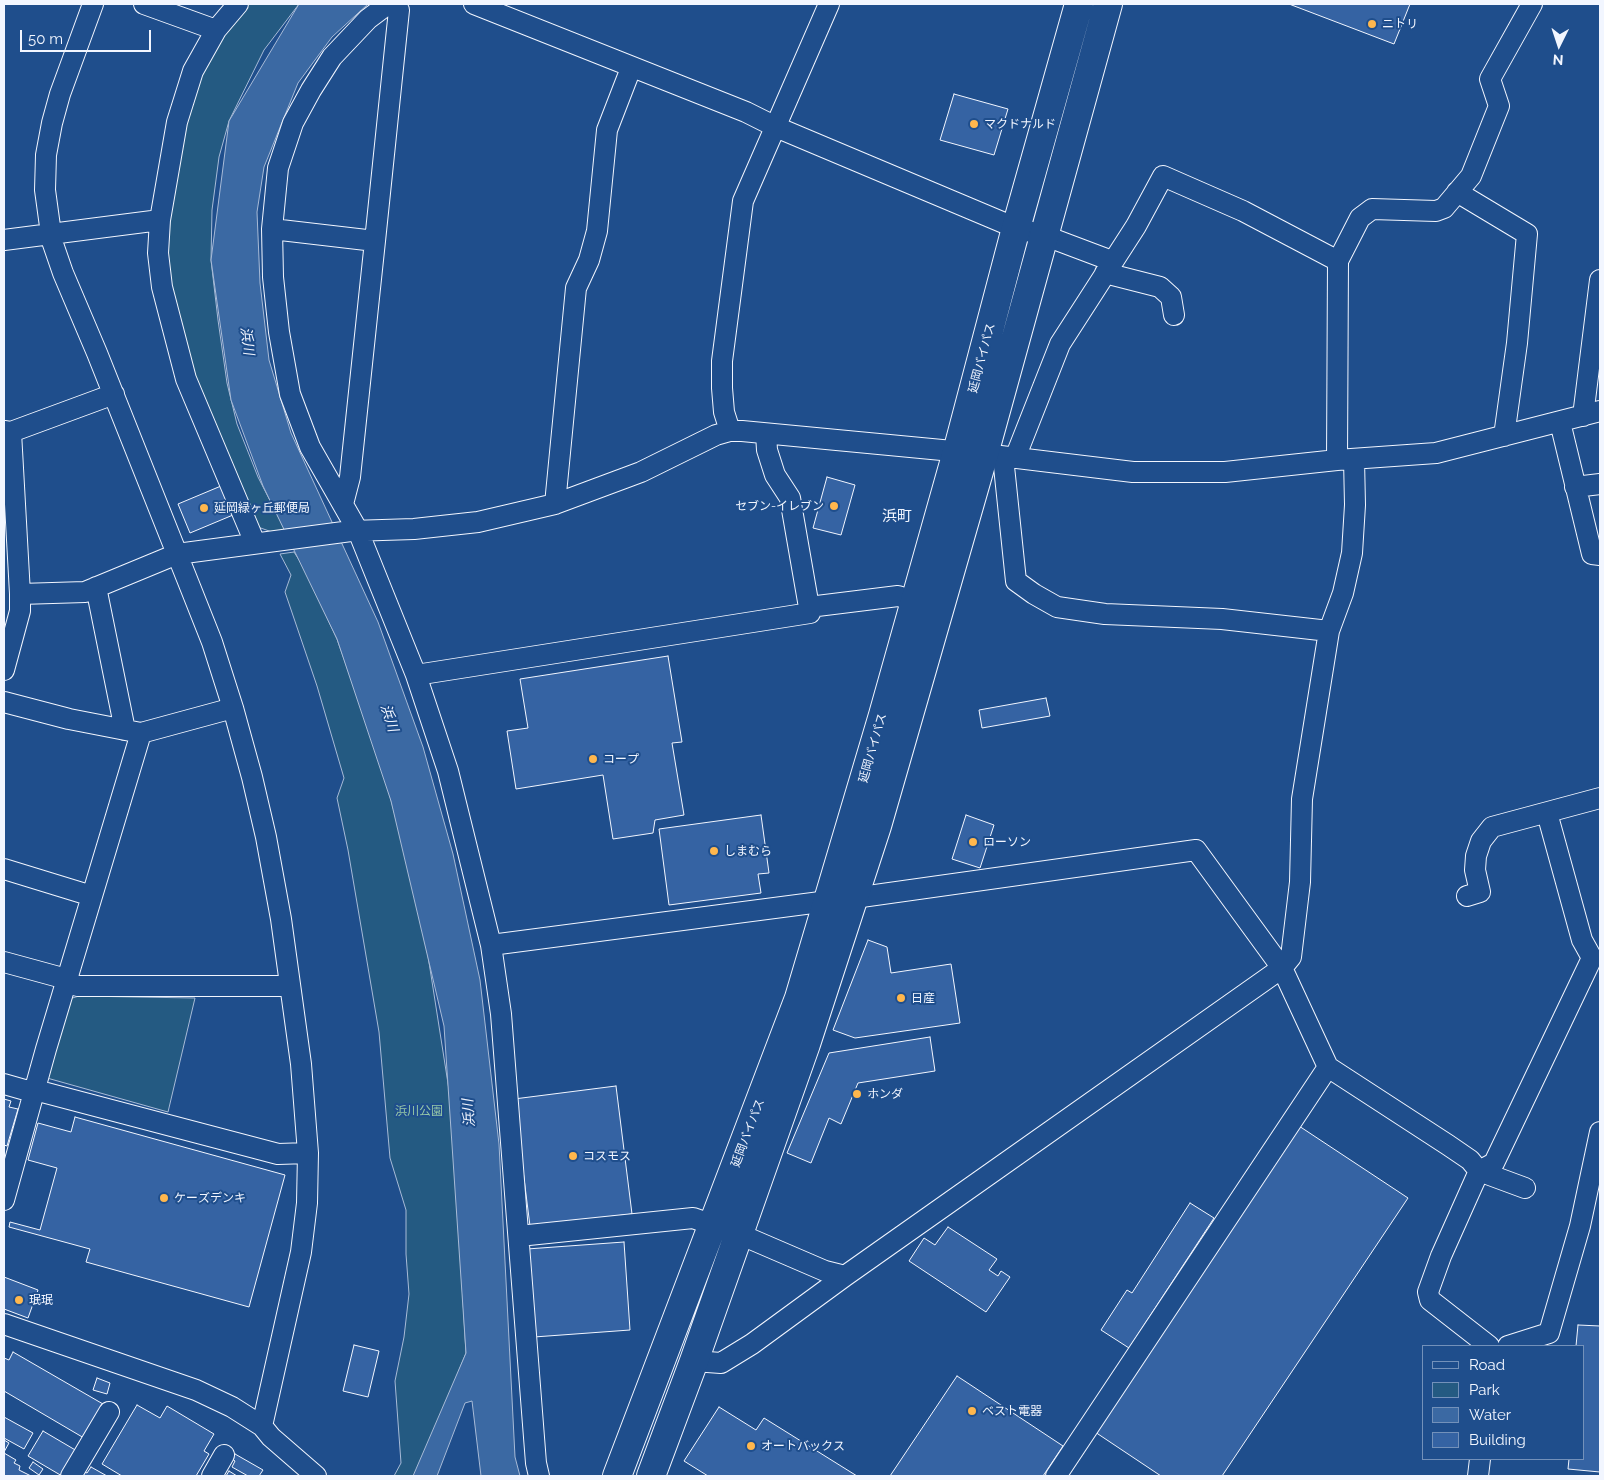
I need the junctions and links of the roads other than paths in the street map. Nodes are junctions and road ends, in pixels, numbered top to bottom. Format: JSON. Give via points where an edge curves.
{"nodes":[{"id":1,"x":93,"y":4,"type":"edge"},
{"id":2,"x":144,"y":4,"type":"edge"},
{"id":3,"x":238,"y":4,"type":"edge"},
{"id":4,"x":388,"y":4,"type":"edge"},
{"id":5,"x":395,"y":4,"type":"edge"},
{"id":6,"x":474,"y":4,"type":"edge"},
{"id":7,"x":829,"y":4,"type":"edge"},
{"id":8,"x":1079,"y":4,"type":"edge"},
{"id":9,"x":1108,"y":4,"type":"edge"},
{"id":10,"x":1532,"y":4,"type":"edge"},
{"id":11,"x":216,"y":30,"type":"junction"},
{"id":12,"x":631,"y":68,"type":"junction"},
{"id":13,"x":776,"y":127,"type":"junction"},
{"id":14,"x":1457,"y":192,"type":"junction"},
{"id":15,"x":160,"y":220,"type":"junction"},
{"id":16,"x":1016,"y":228,"type":"junction"},
{"id":17,"x":272,"y":229,"type":"junction"},
{"id":18,"x":51,"y":234,"type":"junction"},
{"id":19,"x":1043,"y":235,"type":"junction"},
{"id":20,"x":4,"y":240,"type":"edge"},
{"id":21,"x":375,"y":241,"type":"junction"},
{"id":22,"x":1338,"y":261,"type":"junction"},
{"id":23,"x":1109,"y":267,"type":"junction"},
{"id":24,"x":1600,"y":280,"type":"edge"},
{"id":25,"x":1174,"y":315,"type":"dead end"},
{"id":26,"x":114,"y":394,"type":"junction"},
{"id":27,"x":1591,"y":413,"type":"edge"},
{"id":28,"x":1560,"y":422,"type":"junction"},
{"id":29,"x":7,"y":431,"type":"edge"},
{"id":30,"x":730,"y":432,"type":"junction"},
{"id":31,"x":766,"y":434,"type":"junction"},
{"id":32,"x":1504,"y":436,"type":"junction"},
{"id":33,"x":990,"y":455,"type":"junction"},
{"id":34,"x":1345,"y":460,"type":"junction"},
{"id":35,"x":1600,"y":484,"type":"edge"},
{"id":36,"x":1576,"y":486,"type":"junction"},
{"id":37,"x":343,"y":504,"type":"junction"},
{"id":38,"x":555,"y":504,"type":"junction"},
{"id":39,"x":355,"y":531,"type":"junction"},
{"id":40,"x":255,"y":543,"type":"junction"},
{"id":41,"x":177,"y":554,"type":"junction"},
{"id":42,"x":1600,"y":555,"type":"edge"},
{"id":43,"x":96,"y":587,"type":"junction"},
{"id":44,"x":20,"y":594,"type":"junction"},
{"id":45,"x":915,"y":601,"type":"junction"},
{"id":46,"x":809,"y":607,"type":"junction"},
{"id":47,"x":1329,"y":631,"type":"junction"},
{"id":48,"x":4,"y":670,"type":"edge"},
{"id":49,"x":416,"y":675,"type":"junction"},
{"id":50,"x":4,"y":702,"type":"edge"},
{"id":51,"x":233,"y":708,"type":"junction"},
{"id":52,"x":133,"y":732,"type":"junction"},
{"id":53,"x":1600,"y":798,"type":"edge"},
{"id":54,"x":1547,"y":813,"type":"junction"},
{"id":55,"x":4,"y":869,"type":"edge"},
{"id":56,"x":92,"y":896,"type":"junction"},
{"id":57,"x":1467,"y":896,"type":"dead end"},
{"id":58,"x":841,"y":900,"type":"junction"},
{"id":59,"x":491,"y":945,"type":"junction"},
{"id":60,"x":4,"y":962,"type":"edge"},
{"id":61,"x":1282,"y":968,"type":"junction"},
{"id":62,"x":66,"y":983,"type":"junction"},
{"id":63,"x":290,"y":986,"type":"junction"},
{"id":64,"x":1328,"y":1067,"type":"junction"},
{"id":65,"x":4,"y":1084,"type":"edge"},
{"id":66,"x":35,"y":1090,"type":"junction"},
{"id":67,"x":1600,"y":1132,"type":"edge"},
{"id":68,"x":308,"y":1153,"type":"junction"},
{"id":69,"x":1479,"y":1171,"type":"junction"},
{"id":70,"x":1525,"y":1188,"type":"dead end"},
{"id":71,"x":4,"y":1200,"type":"edge"},
{"id":72,"x":703,"y":1221,"type":"junction"},
{"id":73,"x":739,"y":1234,"type":"junction"},
{"id":74,"x":519,"y":1236,"type":"junction"},
{"id":75,"x":844,"y":1276,"type":"junction"},
{"id":76,"x":4,"y":1324,"type":"edge"},
{"id":77,"x":1488,"y":1345,"type":"edge"},
{"id":78,"x":1511,"y":1345,"type":"edge"},
{"id":79,"x":694,"y":1361,"type":"junction"},
{"id":80,"x":109,"y":1412,"type":"dead end"},
{"id":81,"x":262,"y":1426,"type":"junction"},
{"id":82,"x":224,"y":1455,"type":"dead end"},
{"id":83,"x":1480,"y":1460,"type":"edge"},
{"id":84,"x":71,"y":1476,"type":"edge"},
{"id":85,"x":212,"y":1476,"type":"edge"},
{"id":86,"x":316,"y":1476,"type":"edge"},
{"id":87,"x":540,"y":1476,"type":"edge"},
{"id":88,"x":617,"y":1476,"type":"edge"},
{"id":89,"x":651,"y":1476,"type":"edge"},
{"id":90,"x":1056,"y":1476,"type":"edge"},
{"id":91,"x":1478,"y":1476,"type":"edge"}],
"edges":[{"from":1,"to":18,"type":"street","via":[[60,94],[46,155],[45,190]]},
{"from":2,"to":11,"type":"street"},
{"from":3,"to":11,"type":"street"},
{"from":4,"to":17,"type":"street","via":[[368,19],[332,57],[293,123],[278,168]]},
{"from":5,"to":21,"type":"street","via":[[399,10]]},
{"from":6,"to":12,"type":"street"},
{"from":7,"to":13,"type":"street"},
{"from":8,"to":16,"type":"highway","name":"延岡バイパス"},
{"from":9,"to":19,"type":"highway","name":"延岡バイパス"},
{"from":10,"to":14,"type":"street","via":[[1490,79],[1499,106],[1471,176]]},
{"from":11,"to":15,"type":"street","via":[[193,71],[177,122]]},
{"from":12,"to":13,"type":"street","via":[[746,112]]},
{"from":12,"to":38,"type":"street","via":[[607,130],[597,231],[589,260],[576,288]]},
{"from":13,"to":16,"type":"street"},
{"from":13,"to":30,"type":"street","via":[[743,201],[722,361],[724,412]]},
{"from":14,"to":22,"type":"street","via":[[1444,208],[1436,211],[1372,209],[1360,218]]},
{"from":14,"to":32,"type":"street","via":[[1527,234]]},
{"from":15,"to":18,"type":"street"},
{"from":15,"to":40,"type":"street","via":[[158,253],[162,287],[186,379]]},
{"from":16,"to":19,"type":"street"},
{"from":16,"to":33,"type":"highway","name":"延岡バイパス"},
{"from":17,"to":21,"type":"street"},
{"from":17,"to":37,"type":"street","via":[[279,332],[290,394],[310,447]]},
{"from":18,"to":20,"type":"street"},
{"from":18,"to":26,"type":"street","via":[[63,273]]},
{"from":19,"to":23,"type":"street"},
{"from":19,"to":33,"type":"highway","name":"延岡バイパス"},
{"from":21,"to":37,"type":"street","via":[[350,477]]},
{"from":22,"to":23,"type":"street","via":[[1243,212],[1162,176],[1136,226]]},
{"from":22,"to":34,"type":"street"},
{"from":23,"to":25,"type":"street","via":[[1160,287],[1171,297]]},
{"from":23,"to":33,"type":"street"},
{"from":24,"to":27,"type":"street"},
{"from":26,"to":29,"type":"street"},
{"from":26,"to":41,"type":"street"},
{"from":27,"to":28,"type":"street"},
{"from":28,"to":32,"type":"street"},
{"from":28,"to":36,"type":"street"},
{"from":29,"to":44,"type":"street"},
{"from":30,"to":31,"type":"street"},
{"from":30,"to":38,"type":"street","via":[[716,435],[641,472]]},
{"from":31,"to":33,"type":"street"},
{"from":31,"to":46,"type":"street","via":[[774,475],[790,498]]},
{"from":32,"to":34,"type":"street","via":[[1436,453]]},
{"from":33,"to":34,"type":"street","via":[[1134,472],[1225,472]]},
{"from":33,"to":45,"type":"highway","name":"延岡バイパス"},
{"from":33,"to":47,"type":"street","via":[[1016,581],[1057,607],[1105,614],[1222,619]]},
{"from":33,"to":58,"type":"highway","name":"延岡バイパス","via":[[877,826]]},
{"from":34,"to":47,"type":"street","via":[[1355,505],[1352,553]]},
{"from":35,"to":36,"type":"street"},
{"from":36,"to":42,"type":"street","via":[[1592,554]]},
{"from":37,"to":39,"type":"street"},
{"from":38,"to":39,"type":"street","via":[[478,522]]},
{"from":39,"to":40,"type":"street"},
{"from":39,"to":49,"type":"street"},
{"from":40,"to":41,"type":"street"},
{"from":41,"to":43,"type":"street"},
{"from":41,"to":51,"type":"street","via":[[212,642]]},
{"from":43,"to":44,"type":"street","via":[[85,592]]},
{"from":43,"to":52,"type":"street"},
{"from":44,"to":48,"type":"street","via":[[20,611]]},
{"from":45,"to":46,"type":"street","via":[[898,596]]},
{"from":45,"to":58,"type":"highway","name":"延岡バイパス"},
{"from":46,"to":49,"type":"street","via":[[810,614]]},
{"from":47,"to":61,"type":"street","via":[[1302,799],[1300,882],[1291,957]]},
{"from":49,"to":59,"type":"street","via":[[448,771]]},
{"from":50,"to":52,"type":"street"},
{"from":51,"to":52,"type":"street"},
{"from":51,"to":63,"type":"street","via":[[266,837]]},
{"from":52,"to":56,"type":"street"},
{"from":53,"to":54,"type":"street"},
{"from":54,"to":57,"type":"street","via":[[1492,827],[1481,841],[1476,856],[1475,870],[1480,892]]},
{"from":54,"to":69,"type":"street","via":[[1582,940],[1592,958],[1494,1164]]},
{"from":55,"to":56,"type":"street"},
{"from":56,"to":62,"type":"street"},
{"from":58,"to":59,"type":"street"},
{"from":58,"to":61,"type":"street","via":[[1196,850]]},
{"from":58,"to":72,"type":"highway","name":"延岡バイパス"},
{"from":58,"to":73,"type":"highway","name":"延岡バイパス","via":[[806,1044]]},
{"from":59,"to":74,"type":"street","via":[[501,1014]]},
{"from":60,"to":62,"type":"street","via":[[58,977]]},
{"from":61,"to":64,"type":"street"},
{"from":61,"to":75,"type":"street"},
{"from":62,"to":63,"type":"street","via":[[78,986]]},
{"from":62,"to":66,"type":"street"},
{"from":63,"to":68,"type":"street","via":[[301,1064]]},
{"from":64,"to":69,"type":"street","via":[[1448,1144]]},
{"from":64,"to":90,"type":"street"},
{"from":65,"to":66,"type":"street"},
{"from":66,"to":68,"type":"street","via":[[278,1154]]},
{"from":66,"to":71,"type":"street"},
{"from":67,"to":78,"type":"street","via":[[1580,1226],[1548,1333]]},
{"from":68,"to":81,"type":"street","via":[[308,1203],[301,1252]]},
{"from":69,"to":70,"type":"street"},
{"from":69,"to":77,"type":"street","via":[[1428,1292],[1430,1300]]},
{"from":72,"to":73,"type":"street"},
{"from":72,"to":74,"type":"street"},
{"from":72,"to":88,"type":"highway","name":"延岡バイパス"},
{"from":73,"to":75,"type":"street"},
{"from":73,"to":79,"type":"highway","name":"延岡バイパス"},
{"from":74,"to":87,"type":"street","via":[[536,1463]]},
{"from":75,"to":79,"type":"street","via":[[721,1363]]},
{"from":76,"to":81,"type":"street","via":[[196,1390]]},
{"from":79,"to":89,"type":"highway","name":"延岡バイパス"},
{"from":80,"to":84,"type":"street"},
{"from":81,"to":86,"type":"street","via":[[271,1438]]},
{"from":82,"to":85,"type":"street"},
{"from":83,"to":91,"type":"street"}]}
